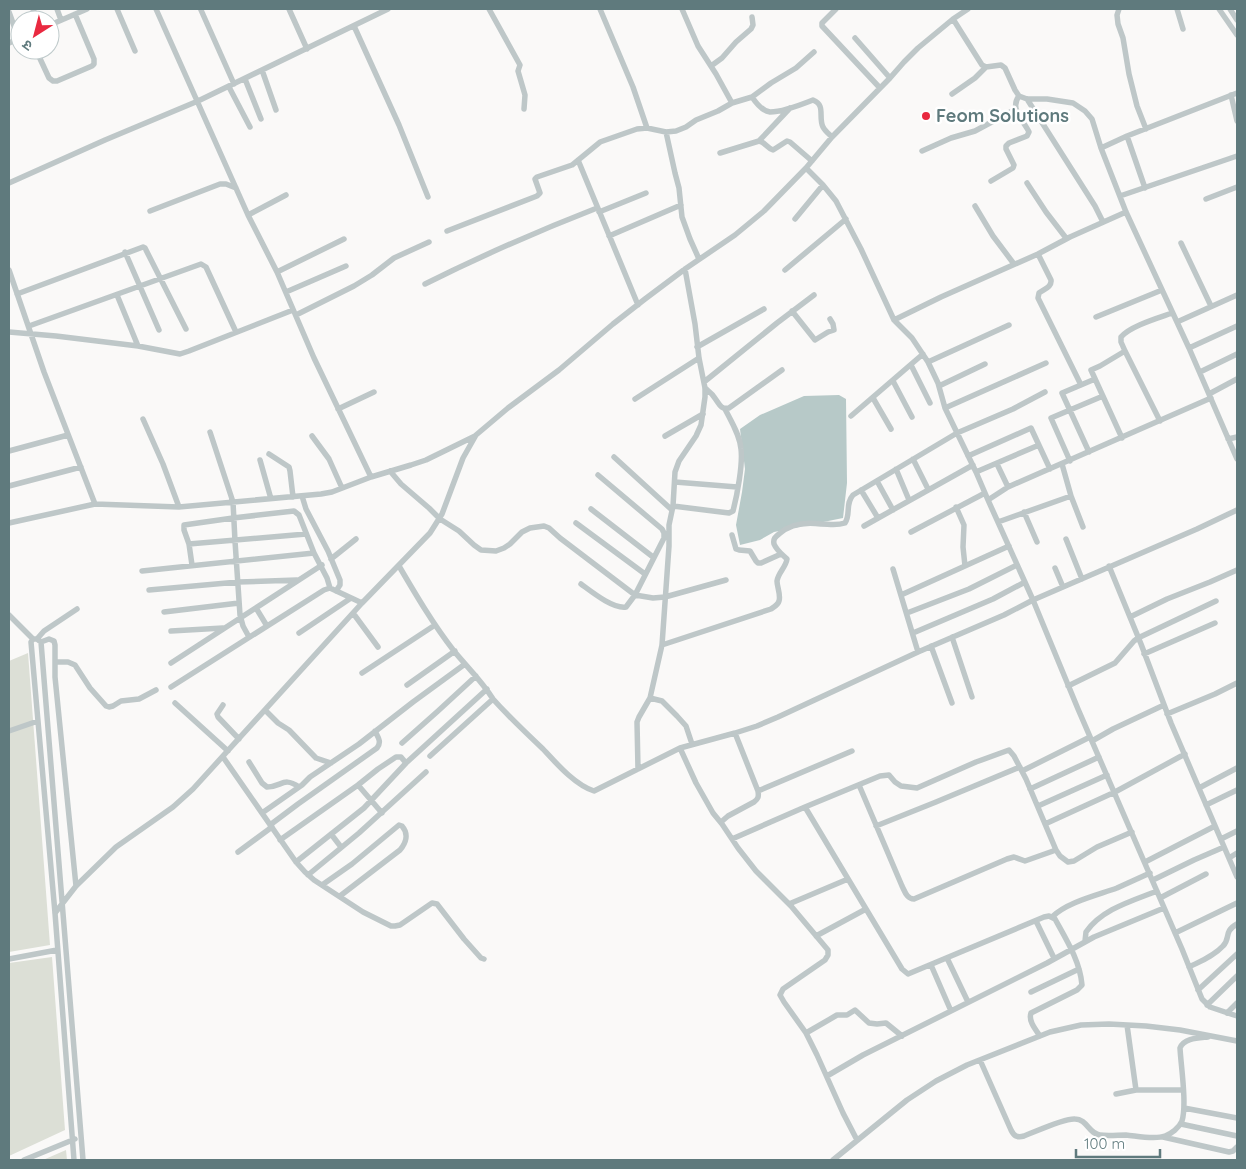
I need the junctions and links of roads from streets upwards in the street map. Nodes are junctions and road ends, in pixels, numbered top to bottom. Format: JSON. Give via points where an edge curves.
{"nodes":[{"id":1,"x":56,"y":9,"type":"edge"},
{"id":2,"x":87,"y":9,"type":"edge"},
{"id":3,"x":117,"y":9,"type":"edge"},
{"id":4,"x":156,"y":9,"type":"edge"},
{"id":5,"x":289,"y":9,"type":"edge"},
{"id":6,"x":388,"y":9,"type":"edge"},
{"id":7,"x":489,"y":9,"type":"edge"},
{"id":8,"x":600,"y":9,"type":"edge"},
{"id":9,"x":682,"y":9,"type":"edge"},
{"id":10,"x":836,"y":9,"type":"edge"},
{"id":11,"x":968,"y":9,"type":"edge"},
{"id":12,"x":1119,"y":9,"type":"edge"},
{"id":13,"x":1177,"y":9,"type":"edge"},
{"id":14,"x":1220,"y":9,"type":"edge"},
{"id":15,"x":1230,"y":9,"type":"edge"},
{"id":16,"x":201,"y":10,"type":"dead end"},
{"id":17,"x":75,"y":14,"type":"junction"},
{"id":18,"x":752,"y":17,"type":"dead end"},
{"id":19,"x":953,"y":19,"type":"junction"},
{"id":20,"x":61,"y":20,"type":"joint"},
{"id":21,"x":1237,"y":20,"type":"edge"},
{"id":22,"x":354,"y":26,"type":"junction"},
{"id":23,"x":1183,"y":29,"type":"dead end"},
{"id":24,"x":1237,"y":35,"type":"edge"},
{"id":25,"x":855,"y":38,"type":"dead end"},
{"id":26,"x":307,"y":48,"type":"junction"},
{"id":27,"x":135,"y":51,"type":"dead end"},
{"id":28,"x":814,"y":52,"type":"dead end"},
{"id":29,"x":41,"y":60,"type":"edge"},
{"id":30,"x":711,"y":66,"type":"junction"},
{"id":31,"x":986,"y":66,"type":"junction"},
{"id":32,"x":262,"y":70,"type":"junction"},
{"id":33,"x":245,"y":78,"type":"junction"},
{"id":34,"x":890,"y":78,"type":"junction"},
{"id":35,"x":232,"y":85,"type":"junction"},
{"id":36,"x":880,"y":88,"type":"junction"},
{"id":37,"x":952,"y":94,"type":"dead end"},
{"id":38,"x":1234,"y":94,"type":"edge"},
{"id":39,"x":1019,"y":96,"type":"junction"},
{"id":40,"x":752,"y":97,"type":"junction"},
{"id":41,"x":1027,"y":99,"type":"junction"},
{"id":42,"x":198,"y":101,"type":"junction"},
{"id":43,"x":732,"y":103,"type":"junction"},
{"id":44,"x":790,"y":108,"type":"junction"},
{"id":45,"x":524,"y":109,"type":"dead end"},
{"id":46,"x":1016,"y":109,"type":"junction"},
{"id":47,"x":276,"y":110,"type":"dead end"},
{"id":48,"x":261,"y":119,"type":"dead end"},
{"id":49,"x":1237,"y":120,"type":"edge"},
{"id":50,"x":250,"y":127,"type":"dead end"},
{"id":51,"x":647,"y":128,"type":"junction"},
{"id":52,"x":1146,"y":129,"type":"junction"},
{"id":53,"x":666,"y":132,"type":"junction"},
{"id":54,"x":1127,"y":136,"type":"junction"},
{"id":55,"x":832,"y":137,"type":"junction"},
{"id":56,"x":759,"y":141,"type":"junction"},
{"id":57,"x":1101,"y":148,"type":"junction"},
{"id":58,"x":922,"y":150,"type":"dead end"},
{"id":59,"x":720,"y":153,"type":"dead end"},
{"id":60,"x":1237,"y":156,"type":"edge"},
{"id":61,"x":578,"y":160,"type":"junction"},
{"id":62,"x":812,"y":161,"type":"junction"},
{"id":63,"x":806,"y":168,"type":"junction"},
{"id":64,"x":991,"y":181,"type":"dead end"},
{"id":65,"x":9,"y":183,"type":"edge"},
{"id":66,"x":1027,"y":183,"type":"dead end"},
{"id":67,"x":823,"y":184,"type":"junction"},
{"id":68,"x":1237,"y":187,"type":"edge"},
{"id":69,"x":236,"y":188,"type":"junction"},
{"id":70,"x":1145,"y":188,"type":"junction"},
{"id":71,"x":646,"y":193,"type":"dead end"},
{"id":72,"x":286,"y":195,"type":"dead end"},
{"id":73,"x":1120,"y":196,"type":"junction"},
{"id":74,"x":428,"y":197,"type":"dead end"},
{"id":75,"x":1206,"y":199,"type":"dead end"},
{"id":76,"x":681,"y":205,"type":"junction"},
{"id":77,"x":975,"y":206,"type":"dead end"},
{"id":78,"x":150,"y":210,"type":"dead end"},
{"id":79,"x":598,"y":210,"type":"junction"},
{"id":80,"x":1126,"y":212,"type":"junction"},
{"id":81,"x":248,"y":215,"type":"junction"},
{"id":82,"x":795,"y":219,"type":"dead end"},
{"id":83,"x":846,"y":219,"type":"junction"},
{"id":84,"x":1103,"y":222,"type":"junction"},
{"id":85,"x":447,"y":231,"type":"dead end"},
{"id":86,"x":609,"y":236,"type":"junction"},
{"id":87,"x":1066,"y":238,"type":"junction"},
{"id":88,"x":344,"y":239,"type":"dead end"},
{"id":89,"x":429,"y":242,"type":"dead end"},
{"id":90,"x":1181,"y":243,"type":"dead end"},
{"id":91,"x":125,"y":252,"type":"junction"},
{"id":92,"x":1038,"y":254,"type":"junction"},
{"id":93,"x":699,"y":259,"type":"junction"},
{"id":94,"x":1014,"y":264,"type":"junction"},
{"id":95,"x":346,"y":266,"type":"dead end"},
{"id":96,"x":686,"y":269,"type":"junction"},
{"id":97,"x":9,"y":270,"type":"edge"},
{"id":98,"x":785,"y":270,"type":"dead end"},
{"id":99,"x":277,"y":272,"type":"junction"},
{"id":100,"x":160,"y":278,"type":"junction"},
{"id":101,"x":425,"y":284,"type":"dead end"},
{"id":102,"x":140,"y":286,"type":"junction"},
{"id":103,"x":1162,"y":290,"type":"junction"},
{"id":104,"x":286,"y":292,"type":"junction"},
{"id":105,"x":17,"y":294,"type":"junction"},
{"id":106,"x":117,"y":295,"type":"junction"},
{"id":107,"x":814,"y":295,"type":"dead end"},
{"id":108,"x":1237,"y":295,"type":"edge"},
{"id":109,"x":638,"y":305,"type":"junction"},
{"id":110,"x":1211,"y":306,"type":"junction"},
{"id":111,"x":764,"y":309,"type":"dead end"},
{"id":112,"x":295,"y":312,"type":"junction"},
{"id":113,"x":792,"y":312,"type":"junction"},
{"id":114,"x":1172,"y":313,"type":"junction"},
{"id":115,"x":1096,"y":317,"type":"dead end"},
{"id":116,"x":830,"y":319,"type":"dead end"},
{"id":117,"x":894,"y":320,"type":"junction"},
{"id":118,"x":1177,"y":322,"type":"junction"},
{"id":119,"x":1009,"y":325,"type":"dead end"},
{"id":120,"x":29,"y":326,"type":"junction"},
{"id":121,"x":1237,"y":326,"type":"edge"},
{"id":122,"x":186,"y":329,"type":"dead end"},
{"id":123,"x":159,"y":330,"type":"dead end"},
{"id":124,"x":9,"y":332,"type":"edge"},
{"id":125,"x":236,"y":332,"type":"junction"},
{"id":126,"x":32,"y":335,"type":"junction"},
{"id":127,"x":138,"y":346,"type":"junction"},
{"id":128,"x":697,"y":347,"type":"junction"},
{"id":129,"x":1189,"y":348,"type":"junction"},
{"id":130,"x":1125,"y":351,"type":"junction"},
{"id":131,"x":923,"y":354,"type":"junction"},
{"id":132,"x":1237,"y":354,"type":"edge"},
{"id":133,"x":699,"y":358,"type":"junction"},
{"id":134,"x":928,"y":362,"type":"junction"},
{"id":135,"x":1046,"y":363,"type":"dead end"},
{"id":136,"x":985,"y":364,"type":"dead end"},
{"id":137,"x":911,"y":365,"type":"junction"},
{"id":138,"x":782,"y":370,"type":"dead end"},
{"id":139,"x":1200,"y":372,"type":"junction"},
{"id":140,"x":1095,"y":379,"type":"junction"},
{"id":141,"x":1237,"y":379,"type":"edge"},
{"id":142,"x":893,"y":381,"type":"junction"},
{"id":143,"x":704,"y":385,"type":"junction"},
{"id":144,"x":1081,"y":385,"type":"junction"},
{"id":145,"x":939,"y":386,"type":"junction"},
{"id":146,"x":374,"y":392,"type":"dead end"},
{"id":147,"x":1046,"y":392,"type":"dead end"},
{"id":148,"x":1103,"y":396,"type":"junction"},
{"id":149,"x":1210,"y":396,"type":"junction"},
{"id":150,"x":873,"y":398,"type":"junction"},
{"id":151,"x":634,"y":400,"type":"dead end"},
{"id":152,"x":930,"y":403,"type":"dead end"},
{"id":153,"x":945,"y":408,"type":"junction"},
{"id":154,"x":338,"y":409,"type":"junction"},
{"id":155,"x":725,"y":409,"type":"junction"},
{"id":156,"x":1070,"y":410,"type":"junction"},
{"id":157,"x":703,"y":414,"type":"junction"},
{"id":158,"x":852,"y":416,"type":"dead end"},
{"id":159,"x":912,"y":417,"type":"dead end"},
{"id":160,"x":143,"y":419,"type":"dead end"},
{"id":161,"x":1160,"y":421,"type":"junction"},
{"id":162,"x":891,"y":428,"type":"dead end"},
{"id":163,"x":210,"y":432,"type":"dead end"},
{"id":164,"x":957,"y":433,"type":"junction"},
{"id":165,"x":68,"y":435,"type":"junction"},
{"id":166,"x":476,"y":435,"type":"junction"},
{"id":167,"x":312,"y":436,"type":"dead end"},
{"id":168,"x":665,"y":436,"type":"dead end"},
{"id":169,"x":1237,"y":437,"type":"edge"},
{"id":170,"x":1122,"y":438,"type":"junction"},
{"id":171,"x":1228,"y":439,"type":"junction"},
{"id":172,"x":1039,"y":445,"type":"junction"},
{"id":173,"x":9,"y":451,"type":"edge"},
{"id":174,"x":1089,"y":452,"type":"junction"},
{"id":175,"x":269,"y":454,"type":"dead end"},
{"id":176,"x":968,"y":456,"type":"junction"},
{"id":177,"x":614,"y":457,"type":"dead end"},
{"id":178,"x":913,"y":459,"type":"junction"},
{"id":179,"x":1237,"y":459,"type":"edge"},
{"id":180,"x":260,"y":460,"type":"dead end"},
{"id":181,"x":1070,"y":460,"type":"junction"},
{"id":182,"x":997,"y":464,"type":"junction"},
{"id":183,"x":1062,"y":464,"type":"junction"},
{"id":184,"x":973,"y":465,"type":"junction"},
{"id":185,"x":81,"y":467,"type":"junction"},
{"id":186,"x":896,"y":469,"type":"junction"},
{"id":187,"x":1050,"y":469,"type":"junction"},
{"id":188,"x":390,"y":472,"type":"junction"},
{"id":189,"x":976,"y":472,"type":"junction"},
{"id":190,"x":598,"y":475,"type":"dead end"},
{"id":191,"x":371,"y":477,"type":"junction"},
{"id":192,"x":877,"y":481,"type":"junction"},
{"id":193,"x":675,"y":482,"type":"junction"},
{"id":194,"x":9,"y":486,"type":"edge"},
{"id":195,"x":737,"y":487,"type":"junction"},
{"id":196,"x":1008,"y":487,"type":"junction"},
{"id":197,"x":342,"y":488,"type":"junction"},
{"id":198,"x":928,"y":489,"type":"junction"},
{"id":199,"x":861,"y":490,"type":"junction"},
{"id":200,"x":985,"y":493,"type":"junction"},
{"id":201,"x":293,"y":496,"type":"junction"},
{"id":202,"x":302,"y":496,"type":"junction"},
{"id":203,"x":1071,"y":496,"type":"junction"},
{"id":204,"x":271,"y":499,"type":"junction"},
{"id":205,"x":909,"y":500,"type":"junction"},
{"id":206,"x":988,"y":500,"type":"junction"},
{"id":207,"x":233,"y":502,"type":"junction"},
{"id":208,"x":95,"y":504,"type":"junction"},
{"id":209,"x":179,"y":507,"type":"junction"},
{"id":210,"x":672,"y":508,"type":"junction"},
{"id":211,"x":956,"y":508,"type":"junction"},
{"id":212,"x":591,"y":509,"type":"dead end"},
{"id":213,"x":893,"y":510,"type":"junction"},
{"id":214,"x":1237,"y":510,"type":"edge"},
{"id":215,"x":1024,"y":512,"type":"junction"},
{"id":216,"x":233,"y":518,"type":"junction"},
{"id":217,"x":878,"y":518,"type":"junction"},
{"id":218,"x":440,"y":519,"type":"junction"},
{"id":219,"x":998,"y":522,"type":"junction"},
{"id":220,"x":9,"y":523,"type":"edge"},
{"id":221,"x":576,"y":523,"type":"dead end"},
{"id":222,"x":864,"y":526,"type":"dead end"},
{"id":223,"x":1082,"y":528,"type":"dead end"},
{"id":224,"x":911,"y":532,"type":"dead end"},
{"id":225,"x":306,"y":534,"type":"junction"},
{"id":226,"x":732,"y":535,"type":"dead end"},
{"id":227,"x":356,"y":539,"type":"dead end"},
{"id":228,"x":1066,"y":539,"type":"dead end"},
{"id":229,"x":234,"y":541,"type":"junction"},
{"id":230,"x":1037,"y":542,"type":"dead end"},
{"id":231,"x":189,"y":544,"type":"junction"},
{"id":232,"x":1009,"y":546,"type":"junction"},
{"id":233,"x":314,"y":553,"type":"junction"},
{"id":234,"x":782,"y":554,"type":"junction"},
{"id":235,"x":653,"y":557,"type":"junction"},
{"id":236,"x":331,"y":559,"type":"junction"},
{"id":237,"x":236,"y":560,"type":"junction"},
{"id":238,"x":192,"y":565,"type":"junction"},
{"id":239,"x":1017,"y":565,"type":"junction"},
{"id":240,"x":322,"y":566,"type":"junction"},
{"id":241,"x":399,"y":566,"type":"junction"},
{"id":242,"x":965,"y":566,"type":"junction"},
{"id":243,"x":1109,"y":566,"type":"junction"},
{"id":244,"x":1055,"y":568,"type":"dead end"},
{"id":245,"x":893,"y":569,"type":"dead end"},
{"id":246,"x":1237,"y":570,"type":"edge"},
{"id":247,"x":142,"y":571,"type":"dead end"},
{"id":248,"x":646,"y":574,"type":"junction"},
{"id":249,"x":1082,"y":579,"type":"junction"},
{"id":250,"x":299,"y":580,"type":"junction"},
{"id":251,"x":726,"y":580,"type":"dead end"},
{"id":252,"x":238,"y":582,"type":"junction"},
{"id":253,"x":1025,"y":582,"type":"junction"},
{"id":254,"x":580,"y":584,"type":"dead end"},
{"id":255,"x":1063,"y":587,"type":"junction"},
{"id":256,"x":149,"y":590,"type":"dead end"},
{"id":257,"x":333,"y":590,"type":"junction"},
{"id":258,"x":635,"y":595,"type":"junction"},
{"id":259,"x":901,"y":595,"type":"junction"},
{"id":260,"x":665,"y":597,"type":"junction"},
{"id":261,"x":351,"y":598,"type":"junction"},
{"id":262,"x":1033,"y":600,"type":"junction"},
{"id":263,"x":1216,"y":601,"type":"dead end"},
{"id":264,"x":239,"y":603,"type":"junction"},
{"id":265,"x":362,"y":603,"type":"junction"},
{"id":266,"x":256,"y":608,"type":"junction"},
{"id":267,"x":77,"y":609,"type":"dead end"},
{"id":268,"x":164,"y":612,"type":"dead end"},
{"id":269,"x":353,"y":613,"type":"junction"},
{"id":270,"x":906,"y":613,"type":"junction"},
{"id":271,"x":9,"y":615,"type":"edge"},
{"id":272,"x":1130,"y":616,"type":"junction"},
{"id":273,"x":241,"y":618,"type":"junction"},
{"id":274,"x":1215,"y":623,"type":"dead end"},
{"id":275,"x":435,"y":625,"type":"junction"},
{"id":276,"x":267,"y":626,"type":"junction"},
{"id":277,"x":225,"y":628,"type":"junction"},
{"id":278,"x":171,"y":631,"type":"dead end"},
{"id":279,"x":299,"y":633,"type":"dead end"},
{"id":280,"x":913,"y":633,"type":"junction"},
{"id":281,"x":249,"y":637,"type":"junction"},
{"id":282,"x":952,"y":637,"type":"junction"},
{"id":283,"x":1138,"y":638,"type":"junction"},
{"id":284,"x":37,"y":640,"type":"junction"},
{"id":285,"x":662,"y":645,"type":"junction"},
{"id":286,"x":931,"y":646,"type":"junction"},
{"id":287,"x":378,"y":647,"type":"dead end"},
{"id":288,"x":454,"y":651,"type":"junction"},
{"id":289,"x":918,"y":652,"type":"junction"},
{"id":290,"x":1144,"y":654,"type":"junction"},
{"id":291,"x":55,"y":662,"type":"junction"},
{"id":292,"x":171,"y":663,"type":"dead end"},
{"id":293,"x":465,"y":664,"type":"junction"},
{"id":294,"x":362,"y":673,"type":"dead end"},
{"id":295,"x":476,"y":676,"type":"junction"},
{"id":296,"x":1237,"y":683,"type":"edge"},
{"id":297,"x":407,"y":684,"type":"dead end"},
{"id":298,"x":1068,"y":686,"type":"junction"},
{"id":299,"x":171,"y":687,"type":"dead end"},
{"id":300,"x":487,"y":689,"type":"junction"},
{"id":301,"x":156,"y":690,"type":"dead end"},
{"id":302,"x":972,"y":697,"type":"dead end"},
{"id":303,"x":650,"y":698,"type":"junction"},
{"id":304,"x":493,"y":699,"type":"junction"},
{"id":305,"x":175,"y":703,"type":"dead end"},
{"id":306,"x":952,"y":703,"type":"dead end"},
{"id":307,"x":223,"y":705,"type":"dead end"},
{"id":308,"x":1164,"y":705,"type":"junction"},
{"id":309,"x":265,"y":710,"type":"junction"},
{"id":310,"x":1167,"y":714,"type":"junction"},
{"id":311,"x":38,"y":721,"type":"junction"},
{"id":312,"x":9,"y":731,"type":"edge"},
{"id":313,"x":376,"y":732,"type":"junction"},
{"id":314,"x":735,"y":733,"type":"junction"},
{"id":315,"x":239,"y":738,"type":"junction"},
{"id":316,"x":1091,"y":739,"type":"junction"},
{"id":317,"x":402,"y":743,"type":"dead end"},
{"id":318,"x":692,"y":744,"type":"junction"},
{"id":319,"x":680,"y":748,"type":"junction"},
{"id":320,"x":228,"y":751,"type":"junction"},
{"id":321,"x":852,"y":751,"type":"dead end"},
{"id":322,"x":1185,"y":754,"type":"junction"},
{"id":323,"x":430,"y":756,"type":"dead end"},
{"id":324,"x":223,"y":757,"type":"junction"},
{"id":325,"x":1099,"y":757,"type":"junction"},
{"id":326,"x":249,"y":762,"type":"dead end"},
{"id":327,"x":331,"y":763,"type":"junction"},
{"id":328,"x":406,"y":763,"type":"junction"},
{"id":329,"x":1237,"y":768,"type":"edge"},
{"id":330,"x":638,"y":769,"type":"junction"},
{"id":331,"x":1021,"y":769,"type":"junction"},
{"id":332,"x":426,"y":772,"type":"dead end"},
{"id":333,"x":1107,"y":775,"type":"junction"},
{"id":334,"x":306,"y":781,"type":"junction"},
{"id":335,"x":358,"y":785,"type":"junction"},
{"id":336,"x":859,"y":785,"type":"junction"},
{"id":337,"x":299,"y":787,"type":"junction"},
{"id":338,"x":1199,"y":788,"type":"junction"},
{"id":339,"x":1030,"y":789,"type":"junction"},
{"id":340,"x":1237,"y":790,"type":"edge"},
{"id":341,"x":758,"y":791,"type":"junction"},
{"id":342,"x":314,"y":792,"type":"junction"},
{"id":343,"x":1115,"y":792,"type":"junction"},
{"id":344,"x":290,"y":793,"type":"junction"},
{"id":345,"x":371,"y":800,"type":"junction"},
{"id":346,"x":298,"y":804,"type":"junction"},
{"id":347,"x":1206,"y":805,"type":"junction"},
{"id":348,"x":1038,"y":806,"type":"junction"},
{"id":349,"x":806,"y":807,"type":"junction"},
{"id":350,"x":382,"y":812,"type":"junction"},
{"id":351,"x":262,"y":813,"type":"junction"},
{"id":352,"x":720,"y":822,"type":"junction"},
{"id":353,"x":1046,"y":824,"type":"junction"},
{"id":354,"x":271,"y":826,"type":"junction"},
{"id":355,"x":876,"y":826,"type":"junction"},
{"id":356,"x":1215,"y":826,"type":"junction"},
{"id":357,"x":1237,"y":830,"type":"edge"},
{"id":358,"x":1132,"y":832,"type":"junction"},
{"id":359,"x":331,"y":834,"type":"junction"},
{"id":360,"x":732,"y":839,"type":"junction"},
{"id":361,"x":1221,"y":839,"type":"junction"},
{"id":362,"x":280,"y":840,"type":"junction"},
{"id":363,"x":342,"y":847,"type":"junction"},
{"id":364,"x":1224,"y":847,"type":"junction"},
{"id":365,"x":1056,"y":850,"type":"junction"},
{"id":366,"x":238,"y":852,"type":"dead end"},
{"id":367,"x":1237,"y":853,"type":"edge"},
{"id":368,"x":1229,"y":858,"type":"junction"},
{"id":369,"x":296,"y":862,"type":"junction"},
{"id":370,"x":1145,"y":862,"type":"junction"},
{"id":371,"x":1150,"y":873,"type":"junction"},
{"id":372,"x":1206,"y":874,"type":"dead end"},
{"id":373,"x":308,"y":875,"type":"junction"},
{"id":374,"x":1237,"y":876,"type":"edge"},
{"id":375,"x":848,"y":879,"type":"junction"},
{"id":376,"x":1153,"y":880,"type":"junction"},
{"id":377,"x":322,"y":885,"type":"junction"},
{"id":378,"x":76,"y":886,"type":"junction"},
{"id":379,"x":1157,"y":891,"type":"junction"},
{"id":380,"x":340,"y":896,"type":"junction"},
{"id":381,"x":1160,"y":898,"type":"junction"},
{"id":382,"x":1237,"y":903,"type":"edge"},
{"id":383,"x":789,"y":904,"type":"junction"},
{"id":384,"x":62,"y":905,"type":"junction"},
{"id":385,"x":1164,"y":908,"type":"junction"},
{"id":386,"x":866,"y":909,"type":"junction"},
{"id":387,"x":55,"y":913,"type":"junction"},
{"id":388,"x":1052,"y":917,"type":"junction"},
{"id":389,"x":1036,"y":921,"type":"junction"},
{"id":390,"x":1237,"y":924,"type":"edge"},
{"id":391,"x":1175,"y":933,"type":"junction"},
{"id":392,"x":816,"y":936,"type":"junction"},
{"id":393,"x":1086,"y":941,"type":"junction"},
{"id":394,"x":1071,"y":949,"type":"junction"},
{"id":395,"x":57,"y":950,"type":"junction"},
{"id":396,"x":1237,"y":954,"type":"edge"},
{"id":397,"x":9,"y":958,"type":"edge"},
{"id":398,"x":947,"y":958,"type":"junction"},
{"id":399,"x":1054,"y":958,"type":"junction"},
{"id":400,"x":484,"y":959,"type":"dead end"},
{"id":401,"x":931,"y":965,"type":"junction"},
{"id":402,"x":1189,"y":967,"type":"junction"},
{"id":403,"x":1079,"y":968,"type":"junction"},
{"id":404,"x":1237,"y":976,"type":"edge"},
{"id":405,"x":1198,"y":990,"type":"junction"},
{"id":406,"x":1031,"y":992,"type":"dead end"},
{"id":407,"x":968,"y":1002,"type":"junction"},
{"id":408,"x":1237,"y":1003,"type":"edge"},
{"id":409,"x":1207,"y":1005,"type":"junction"},
{"id":410,"x":952,"y":1011,"type":"junction"},
{"id":411,"x":1228,"y":1013,"type":"junction"},
{"id":412,"x":1237,"y":1016,"type":"edge"},
{"id":413,"x":1127,"y":1025,"type":"junction"},
{"id":414,"x":806,"y":1033,"type":"junction"},
{"id":415,"x":902,"y":1036,"type":"junction"},
{"id":416,"x":1040,"y":1036,"type":"junction"},
{"id":417,"x":1213,"y":1036,"type":"junction"},
{"id":418,"x":1237,"y":1041,"type":"edge"},
{"id":419,"x":980,"y":1060,"type":"junction"},
{"id":420,"x":827,"y":1076,"type":"junction"},
{"id":421,"x":1136,"y":1090,"type":"junction"},
{"id":422,"x":1183,"y":1090,"type":"junction"},
{"id":423,"x":1116,"y":1094,"type":"dead end"},
{"id":424,"x":1184,"y":1108,"type":"junction"},
{"id":425,"x":1237,"y":1118,"type":"edge"},
{"id":426,"x":1181,"y":1124,"type":"junction"},
{"id":427,"x":1237,"y":1136,"type":"edge"},
{"id":428,"x":81,"y":1137,"type":"junction"},
{"id":429,"x":1163,"y":1137,"type":"junction"},
{"id":430,"x":72,"y":1140,"type":"junction"},
{"id":431,"x":857,"y":1140,"type":"junction"},
{"id":432,"x":1237,"y":1147,"type":"edge"},
{"id":433,"x":24,"y":1160,"type":"edge"},
{"id":434,"x":74,"y":1160,"type":"edge"},
{"id":435,"x":83,"y":1160,"type":"edge"},
{"id":436,"x":833,"y":1160,"type":"edge"}],
"edges":[{"from":1,"to":20,"type":"street"},
{"from":2,"to":17,"type":"street"},
{"from":3,"to":27,"type":"street"},
{"from":4,"to":42,"type":"street"},
{"from":5,"to":26,"type":"street"},
{"from":6,"to":22,"type":"street"},
{"from":7,"to":45,"type":"street","via":[[520,63],[518,71],[525,95]]},
{"from":8,"to":51,"type":"street"},
{"from":9,"to":30,"type":"street","via":[[698,46]]},
{"from":10,"to":36,"type":"street","via":[[822,26]]},
{"from":11,"to":19,"type":"street"},
{"from":12,"to":52,"type":"street","via":[[1118,24],[1129,74]]},
{"from":13,"to":23,"type":"street"},
{"from":14,"to":24,"type":"street"},
{"from":15,"to":21,"type":"street"},
{"from":16,"to":35,"type":"street"},
{"from":17,"to":20,"type":"street"},
{"from":17,"to":29,"type":"street","via":[[94,64],[53,81]]},
{"from":18,"to":30,"type":"street","via":[[753,25],[748,32]]},
{"from":19,"to":31,"type":"street","via":[[982,65]]},
{"from":19,"to":34,"type":"street","via":[[918,48]]},
{"from":22,"to":26,"type":"street"},
{"from":22,"to":74,"type":"street"},
{"from":25,"to":34,"type":"street"},
{"from":26,"to":32,"type":"street"},
{"from":28,"to":40,"type":"street"},
{"from":30,"to":43,"type":"street"},
{"from":31,"to":37,"type":"street"},
{"from":31,"to":39,"type":"street","via":[[998,64],[1005,68]]},
{"from":32,"to":33,"type":"street"},
{"from":32,"to":47,"type":"street"},
{"from":33,"to":35,"type":"street"},
{"from":33,"to":48,"type":"street"},
{"from":34,"to":36,"type":"street"},
{"from":35,"to":42,"type":"street"},
{"from":35,"to":50,"type":"street"},
{"from":36,"to":55,"type":"street"},
{"from":38,"to":49,"type":"street"},
{"from":38,"to":52,"type":"street"},
{"from":39,"to":41,"type":"street"},
{"from":39,"to":46,"type":"street"},
{"from":40,"to":43,"type":"street"},
{"from":40,"to":44,"type":"street","via":[[770,112]]},
{"from":41,"to":57,"type":"street","via":[[1066,101],[1080,107],[1090,116]]},
{"from":41,"to":84,"type":"street"},
{"from":42,"to":65,"type":"street"},
{"from":42,"to":69,"type":"street"},
{"from":43,"to":53,"type":"street","via":[[686,127]]},
{"from":44,"to":55,"type":"street","via":[[816,100],[822,126]]},
{"from":44,"to":56,"type":"street"},
{"from":46,"to":58,"type":"street","via":[[975,131]]},
{"from":46,"to":64,"type":"street","via":[[1028,134],[1009,142],[1006,148],[1013,168]]},
{"from":51,"to":53,"type":"street"},
{"from":51,"to":61,"type":"street","via":[[605,139]]},
{"from":52,"to":54,"type":"street"},
{"from":53,"to":76,"type":"street"},
{"from":54,"to":57,"type":"street"},
{"from":54,"to":70,"type":"street"},
{"from":55,"to":62,"type":"street"},
{"from":56,"to":59,"type":"street"},
{"from":56,"to":62,"type":"street","via":[[773,150],[790,142]]},
{"from":57,"to":73,"type":"street"},
{"from":60,"to":70,"type":"street"},
{"from":61,"to":79,"type":"street"},
{"from":61,"to":85,"type":"street","via":[[537,177],[540,193],[537,196]]},
{"from":62,"to":63,"type":"street"},
{"from":63,"to":67,"type":"street"},
{"from":63,"to":93,"type":"street","via":[[764,211]]},
{"from":66,"to":87,"type":"street"},
{"from":67,"to":82,"type":"street"},
{"from":67,"to":83,"type":"street"},
{"from":68,"to":75,"type":"street"},
{"from":69,"to":78,"type":"street","via":[[220,184]]},
{"from":69,"to":81,"type":"street"},
{"from":70,"to":73,"type":"street"},
{"from":71,"to":79,"type":"street"},
{"from":72,"to":81,"type":"street"},
{"from":73,"to":80,"type":"street"},
{"from":76,"to":86,"type":"street"},
{"from":76,"to":93,"type":"street","via":[[682,217]]},
{"from":77,"to":94,"type":"street"},
{"from":79,"to":86,"type":"street"},
{"from":79,"to":101,"type":"street","via":[[549,227]]},
{"from":80,"to":84,"type":"street"},
{"from":80,"to":103,"type":"street"},
{"from":81,"to":99,"type":"street"},
{"from":83,"to":98,"type":"street"},
{"from":83,"to":117,"type":"street"},
{"from":84,"to":87,"type":"street"},
{"from":86,"to":109,"type":"street"},
{"from":87,"to":92,"type":"street"},
{"from":88,"to":99,"type":"street"},
{"from":89,"to":112,"type":"street","via":[[394,258],[354,286]]},
{"from":90,"to":110,"type":"street"},
{"from":91,"to":100,"type":"street","via":[[144,247]]},
{"from":91,"to":102,"type":"street"},
{"from":91,"to":105,"type":"street"},
{"from":92,"to":94,"type":"street"},
{"from":92,"to":144,"type":"street","via":[[1051,283],[1039,293],[1038,298]]},
{"from":93,"to":96,"type":"street"},
{"from":94,"to":117,"type":"street"},
{"from":95,"to":104,"type":"street"},
{"from":96,"to":109,"type":"street"},
{"from":96,"to":128,"type":"street"},
{"from":97,"to":105,"type":"street"},
{"from":99,"to":104,"type":"street"},
{"from":100,"to":102,"type":"street"},
{"from":100,"to":122,"type":"street"},
{"from":100,"to":125,"type":"street","via":[[205,266]]},
{"from":102,"to":106,"type":"street"},
{"from":102,"to":123,"type":"street"},
{"from":103,"to":114,"type":"street"},
{"from":103,"to":115,"type":"street"},
{"from":104,"to":112,"type":"street"},
{"from":105,"to":120,"type":"street"},
{"from":106,"to":120,"type":"street"},
{"from":106,"to":127,"type":"street"},
{"from":107,"to":113,"type":"street"},
{"from":108,"to":110,"type":"street"},
{"from":109,"to":166,"type":"street"},
{"from":110,"to":118,"type":"street"},
{"from":111,"to":128,"type":"street"},
{"from":112,"to":125,"type":"street"},
{"from":112,"to":154,"type":"street"},
{"from":113,"to":116,"type":"street","via":[[814,340],[834,330]]},
{"from":113,"to":143,"type":"street"},
{"from":114,"to":118,"type":"street"},
{"from":114,"to":130,"type":"street","via":[[1123,334],[1121,342]]},
{"from":117,"to":131,"type":"street"},
{"from":118,"to":129,"type":"street"},
{"from":119,"to":134,"type":"street"},
{"from":120,"to":126,"type":"street"},
{"from":121,"to":129,"type":"street"},
{"from":124,"to":126,"type":"street"},
{"from":125,"to":127,"type":"street","via":[[180,354]]},
{"from":126,"to":127,"type":"street"},
{"from":126,"to":165,"type":"street"},
{"from":128,"to":133,"type":"street"},
{"from":129,"to":139,"type":"street"},
{"from":130,"to":140,"type":"street","via":[[1091,370]]},
{"from":130,"to":161,"type":"street"},
{"from":131,"to":134,"type":"street"},
{"from":131,"to":137,"type":"street"},
{"from":132,"to":139,"type":"street"},
{"from":133,"to":143,"type":"street"},
{"from":133,"to":151,"type":"street"},
{"from":134,"to":145,"type":"street"},
{"from":135,"to":153,"type":"street"},
{"from":136,"to":145,"type":"street"},
{"from":137,"to":142,"type":"street"},
{"from":137,"to":152,"type":"street"},
{"from":138,"to":155,"type":"street"},
{"from":139,"to":149,"type":"street"},
{"from":140,"to":144,"type":"street"},
{"from":140,"to":148,"type":"street"},
{"from":141,"to":149,"type":"street"},
{"from":142,"to":150,"type":"street"},
{"from":142,"to":159,"type":"street"},
{"from":143,"to":155,"type":"street"},
{"from":143,"to":157,"type":"street"},
{"from":144,"to":156,"type":"street","via":[[1062,393]]},
{"from":145,"to":153,"type":"street"},
{"from":146,"to":154,"type":"street"},
{"from":147,"to":164,"type":"street"},
{"from":148,"to":156,"type":"street"},
{"from":148,"to":170,"type":"street"},
{"from":149,"to":161,"type":"street"},
{"from":149,"to":171,"type":"street"},
{"from":150,"to":158,"type":"street"},
{"from":150,"to":162,"type":"street"},
{"from":153,"to":164,"type":"street"},
{"from":154,"to":191,"type":"street"},
{"from":155,"to":195,"type":"street","via":[[741,449]]},
{"from":156,"to":174,"type":"street"},
{"from":156,"to":181,"type":"street","via":[[1052,418]]},
{"from":157,"to":168,"type":"street"},
{"from":157,"to":193,"type":"street","via":[[696,436],[677,466]]},
{"from":160,"to":209,"type":"street"},
{"from":161,"to":170,"type":"street"},
{"from":163,"to":207,"type":"street"},
{"from":164,"to":176,"type":"street"},
{"from":164,"to":178,"type":"street"},
{"from":165,"to":173,"type":"street"},
{"from":165,"to":185,"type":"street"},
{"from":166,"to":188,"type":"street","via":[[426,460]]},
{"from":166,"to":218,"type":"street","via":[[463,458]]},
{"from":167,"to":197,"type":"street","via":[[332,464]]},
{"from":169,"to":171,"type":"street"},
{"from":170,"to":174,"type":"street"},
{"from":171,"to":179,"type":"street"},
{"from":172,"to":176,"type":"street","via":[[1031,428]]},
{"from":172,"to":182,"type":"street"},
{"from":172,"to":187,"type":"street"},
{"from":174,"to":181,"type":"street"},
{"from":175,"to":201,"type":"street","via":[[289,467]]},
{"from":176,"to":184,"type":"street"},
{"from":177,"to":210,"type":"street"},
{"from":178,"to":186,"type":"street"},
{"from":178,"to":198,"type":"street"},
{"from":180,"to":204,"type":"street"},
{"from":181,"to":183,"type":"street"},
{"from":182,"to":189,"type":"street"},
{"from":182,"to":196,"type":"street"},
{"from":183,"to":187,"type":"street"},
{"from":183,"to":203,"type":"street"},
{"from":184,"to":189,"type":"street"},
{"from":184,"to":198,"type":"street"},
{"from":185,"to":194,"type":"street"},
{"from":185,"to":208,"type":"street"},
{"from":186,"to":192,"type":"street"},
{"from":186,"to":205,"type":"street"},
{"from":187,"to":196,"type":"street"},
{"from":188,"to":191,"type":"street"},
{"from":188,"to":218,"type":"street"},
{"from":189,"to":200,"type":"street"},
{"from":190,"to":235,"type":"street","via":[[662,529],[664,538]]},
{"from":191,"to":197,"type":"street"},
{"from":192,"to":199,"type":"street"},
{"from":192,"to":213,"type":"street"},
{"from":193,"to":195,"type":"street"},
{"from":193,"to":210,"type":"street"},
{"from":195,"to":210,"type":"street","via":[[731,513]]},
{"from":196,"to":206,"type":"street"},
{"from":197,"to":202,"type":"street"},
{"from":198,"to":205,"type":"street"},
{"from":199,"to":217,"type":"street"},
{"from":199,"to":234,"type":"street","via":[[848,500],[848,516],[844,523],[795,525],[777,535],[774,541]]},
{"from":200,"to":206,"type":"street"},
{"from":200,"to":211,"type":"street"},
{"from":201,"to":202,"type":"street"},
{"from":201,"to":204,"type":"street"},
{"from":202,"to":236,"type":"street"},
{"from":203,"to":215,"type":"street"},
{"from":203,"to":223,"type":"street"},
{"from":204,"to":207,"type":"street"},
{"from":205,"to":213,"type":"street"},
{"from":206,"to":219,"type":"street"},
{"from":207,"to":209,"type":"street"},
{"from":207,"to":216,"type":"street"},
{"from":208,"to":209,"type":"street"},
{"from":208,"to":220,"type":"street"},
{"from":210,"to":260,"type":"street"},
{"from":211,"to":224,"type":"street"},
{"from":211,"to":242,"type":"street","via":[[964,525]]},
{"from":212,"to":235,"type":"street"},
{"from":213,"to":217,"type":"street"},
{"from":214,"to":243,"type":"street"},
{"from":215,"to":219,"type":"street"},
{"from":215,"to":230,"type":"street"},
{"from":216,"to":225,"type":"street","via":[[294,511]]},
{"from":216,"to":229,"type":"street"},
{"from":216,"to":231,"type":"street","via":[[184,525]]},
{"from":217,"to":222,"type":"street"},
{"from":218,"to":241,"type":"street"},
{"from":218,"to":258,"type":"street","via":[[474,546],[488,551],[504,548],[526,529],[544,526]]},
{"from":219,"to":232,"type":"street"},
{"from":221,"to":248,"type":"street"},
{"from":225,"to":229,"type":"street"},
{"from":225,"to":233,"type":"street"},
{"from":226,"to":234,"type":"street","via":[[736,548],[750,550],[758,563]]},
{"from":227,"to":236,"type":"street"},
{"from":228,"to":249,"type":"street"},
{"from":229,"to":231,"type":"street"},
{"from":229,"to":237,"type":"street"},
{"from":231,"to":238,"type":"street"},
{"from":232,"to":239,"type":"street"},
{"from":232,"to":242,"type":"street"},
{"from":233,"to":237,"type":"street"},
{"from":233,"to":240,"type":"street"},
{"from":234,"to":285,"type":"street","via":[[787,563],[778,579],[780,599],[776,606]]},
{"from":235,"to":248,"type":"street"},
{"from":236,"to":257,"type":"street","via":[[340,580],[340,585]]},
{"from":237,"to":238,"type":"street"},
{"from":237,"to":252,"type":"street"},
{"from":238,"to":247,"type":"street"},
{"from":239,"to":253,"type":"street"},
{"from":239,"to":270,"type":"street","via":[[969,589]]},
{"from":240,"to":250,"type":"street"},
{"from":240,"to":257,"type":"street"},
{"from":241,"to":265,"type":"street"},
{"from":241,"to":275,"type":"street"},
{"from":242,"to":259,"type":"street"},
{"from":243,"to":249,"type":"street"},
{"from":243,"to":272,"type":"street"},
{"from":244,"to":255,"type":"street"},
{"from":245,"to":259,"type":"street"},
{"from":246,"to":272,"type":"street"},
{"from":248,"to":258,"type":"street"},
{"from":249,"to":255,"type":"street"},
{"from":250,"to":252,"type":"street"},
{"from":250,"to":266,"type":"street"},
{"from":251,"to":260,"type":"street"},
{"from":252,"to":256,"type":"street"},
{"from":252,"to":264,"type":"street"},
{"from":253,"to":262,"type":"street"},
{"from":253,"to":280,"type":"street"},
{"from":254,"to":258,"type":"street","via":[[621,608],[626,607]]},
{"from":255,"to":262,"type":"street"},
{"from":257,"to":261,"type":"street"},
{"from":257,"to":276,"type":"street","via":[[320,592]]},
{"from":258,"to":260,"type":"street"},
{"from":259,"to":270,"type":"street"},
{"from":260,"to":285,"type":"street"},
{"from":261,"to":265,"type":"street"},
{"from":261,"to":279,"type":"street"},
{"from":262,"to":282,"type":"street"},
{"from":262,"to":298,"type":"street"},
{"from":263,"to":283,"type":"street"},
{"from":264,"to":268,"type":"street"},
{"from":264,"to":273,"type":"street"},
{"from":265,"to":269,"type":"street"},
{"from":266,"to":273,"type":"street"},
{"from":266,"to":276,"type":"street"},
{"from":267,"to":284,"type":"street","via":[[44,631]]},
{"from":269,"to":287,"type":"street"},
{"from":269,"to":309,"type":"street"},
{"from":270,"to":280,"type":"street"},
{"from":271,"to":284,"type":"street"},
{"from":272,"to":283,"type":"street"},
{"from":273,"to":277,"type":"street"},
{"from":273,"to":281,"type":"street"},
{"from":274,"to":290,"type":"street"},
{"from":275,"to":288,"type":"street"},
{"from":275,"to":294,"type":"street"},
{"from":276,"to":281,"type":"street"},
{"from":277,"to":278,"type":"street"},
{"from":277,"to":292,"type":"street"},
{"from":280,"to":289,"type":"street"},
{"from":281,"to":299,"type":"street"},
{"from":282,"to":286,"type":"street"},
{"from":282,"to":302,"type":"street"},
{"from":283,"to":290,"type":"street"},
{"from":283,"to":298,"type":"street","via":[[1115,663]]},
{"from":284,"to":291,"type":"street","via":[[54,642]]},
{"from":284,"to":311,"type":"street","via":[[31,642]]},
{"from":284,"to":384,"type":"street"},
{"from":285,"to":303,"type":"street"},
{"from":286,"to":289,"type":"street"},
{"from":286,"to":306,"type":"street"},
{"from":288,"to":293,"type":"street"},
{"from":288,"to":297,"type":"street"},
{"from":289,"to":314,"type":"street","via":[[778,717]]},
{"from":290,"to":308,"type":"street"},
{"from":291,"to":301,"type":"street","via":[[75,665],[90,688],[109,707],[121,701],[139,699]]},
{"from":291,"to":378,"type":"street"},
{"from":293,"to":295,"type":"street"},
{"from":293,"to":313,"type":"street"},
{"from":295,"to":300,"type":"street"},
{"from":295,"to":317,"type":"street"},
{"from":296,"to":310,"type":"street"},
{"from":298,"to":316,"type":"street"},
{"from":300,"to":304,"type":"street"},
{"from":300,"to":328,"type":"street"},
{"from":303,"to":318,"type":"street","via":[[662,701],[677,716],[686,726]]},
{"from":303,"to":330,"type":"street","via":[[637,722]]},
{"from":304,"to":323,"type":"street"},
{"from":304,"to":330,"type":"street","via":[[559,766],[591,790]]},
{"from":305,"to":320,"type":"street"},
{"from":307,"to":315,"type":"street","via":[[218,717]]},
{"from":308,"to":310,"type":"street"},
{"from":308,"to":316,"type":"street"},
{"from":309,"to":315,"type":"street"},
{"from":309,"to":327,"type":"street","via":[[316,758]]},
{"from":310,"to":322,"type":"street"},
{"from":311,"to":312,"type":"street"},
{"from":311,"to":387,"type":"street"},
{"from":313,"to":327,"type":"street"},
{"from":313,"to":342,"type":"street","via":[[380,742],[378,746]]},
{"from":314,"to":318,"type":"street"},
{"from":314,"to":341,"type":"street"},
{"from":315,"to":320,"type":"street"},
{"from":316,"to":325,"type":"street"},
{"from":316,"to":331,"type":"street"},
{"from":318,"to":319,"type":"street"},
{"from":319,"to":330,"type":"street"},
{"from":319,"to":352,"type":"street","via":[[696,783]]},
{"from":320,"to":324,"type":"street"},
{"from":321,"to":341,"type":"street"},
{"from":322,"to":338,"type":"street"},
{"from":322,"to":343,"type":"street"},
{"from":324,"to":351,"type":"street"},
{"from":324,"to":378,"type":"street","via":[[182,800],[116,847]]},
{"from":325,"to":333,"type":"street"},
{"from":325,"to":339,"type":"street"},
{"from":326,"to":337,"type":"street","via":[[267,787],[290,782]]},
{"from":327,"to":334,"type":"street"},
{"from":328,"to":335,"type":"street","via":[[396,757]]},
{"from":328,"to":345,"type":"street"},
{"from":329,"to":338,"type":"street"},
{"from":331,"to":336,"type":"street","via":[[1012,752],[1007,750],[917,788],[901,786],[886,774]]},
{"from":331,"to":339,"type":"street"},
{"from":331,"to":355,"type":"street"},
{"from":332,"to":350,"type":"street"},
{"from":333,"to":343,"type":"street"},
{"from":333,"to":348,"type":"street"},
{"from":334,"to":337,"type":"street"},
{"from":334,"to":342,"type":"street"},
{"from":335,"to":345,"type":"street"},
{"from":335,"to":362,"type":"street"},
{"from":336,"to":349,"type":"street"},
{"from":336,"to":355,"type":"street"},
{"from":337,"to":344,"type":"street"},
{"from":338,"to":347,"type":"street"},
{"from":339,"to":348,"type":"street"},
{"from":340,"to":347,"type":"street"},
{"from":341,"to":352,"type":"street","via":[[758,799]]},
{"from":342,"to":346,"type":"street"},
{"from":343,"to":353,"type":"street"},
{"from":343,"to":358,"type":"street"},
{"from":344,"to":346,"type":"street"},
{"from":344,"to":351,"type":"street"},
{"from":345,"to":350,"type":"street"},
{"from":345,"to":359,"type":"street"},
{"from":346,"to":354,"type":"street"},
{"from":347,"to":356,"type":"street"},
{"from":348,"to":353,"type":"street"},
{"from":349,"to":360,"type":"street"},
{"from":349,"to":375,"type":"street"},
{"from":350,"to":363,"type":"street"},
{"from":351,"to":354,"type":"street"},
{"from":352,"to":360,"type":"street"},
{"from":353,"to":365,"type":"street"},
{"from":354,"to":362,"type":"street"},
{"from":354,"to":366,"type":"street"},
{"from":355,"to":365,"type":"street","via":[[911,899],[1008,859],[1014,857],[1025,862]]},
{"from":356,"to":361,"type":"street"},
{"from":356,"to":370,"type":"street"},
{"from":357,"to":361,"type":"street"},
{"from":358,"to":365,"type":"street","via":[[1074,861],[1068,862]]},
{"from":358,"to":370,"type":"street"},
{"from":359,"to":363,"type":"street"},
{"from":359,"to":369,"type":"street"},
{"from":360,"to":383,"type":"street","via":[[756,871]]},
{"from":361,"to":364,"type":"street"},
{"from":362,"to":369,"type":"street"},
{"from":363,"to":373,"type":"street"},
{"from":364,"to":368,"type":"street"},
{"from":364,"to":376,"type":"street"},
{"from":367,"to":368,"type":"street"},
{"from":368,"to":374,"type":"street"},
{"from":369,"to":373,"type":"street"},
{"from":370,"to":371,"type":"street"},
{"from":371,"to":376,"type":"street"},
{"from":371,"to":388,"type":"street","via":[[1075,903]]},
{"from":372,"to":381,"type":"street"},
{"from":373,"to":377,"type":"street"},
{"from":375,"to":383,"type":"street"},
{"from":375,"to":386,"type":"street"},
{"from":376,"to":379,"type":"street"},
{"from":377,"to":380,"type":"street"},
{"from":377,"to":380,"type":"street","via":[[399,825],[402,826],[407,835],[400,850]]},
{"from":378,"to":384,"type":"street"},
{"from":379,"to":381,"type":"street"},
{"from":379,"to":393,"type":"street","via":[[1106,913],[1086,932]]},
{"from":380,"to":400,"type":"street","via":[[391,926],[404,923],[432,903],[437,904]]},
{"from":381,"to":385,"type":"street"},
{"from":382,"to":391,"type":"street"},
{"from":383,"to":392,"type":"street"},
{"from":384,"to":387,"type":"street"},
{"from":384,"to":428,"type":"street"},
{"from":385,"to":391,"type":"street"},
{"from":385,"to":393,"type":"street"},
{"from":386,"to":392,"type":"street"},
{"from":386,"to":401,"type":"street","via":[[905,973],[912,974]]},
{"from":387,"to":395,"type":"street"},
{"from":388,"to":389,"type":"street"},
{"from":388,"to":394,"type":"street"},
{"from":389,"to":398,"type":"street"},
{"from":389,"to":399,"type":"street"},
{"from":390,"to":402,"type":"street","via":[[1229,930],[1223,946]]},
{"from":391,"to":402,"type":"street"},
{"from":392,"to":414,"type":"street","via":[[828,950],[828,956],[783,989],[780,995]]},
{"from":393,"to":394,"type":"street"},
{"from":394,"to":399,"type":"street"},
{"from":394,"to":403,"type":"street"},
{"from":395,"to":397,"type":"street"},
{"from":395,"to":430,"type":"street"},
{"from":396,"to":405,"type":"street"},
{"from":398,"to":401,"type":"street"},
{"from":398,"to":407,"type":"street"},
{"from":399,"to":407,"type":"street"},
{"from":401,"to":410,"type":"street"},
{"from":402,"to":405,"type":"street"},
{"from":403,"to":406,"type":"street"},
{"from":403,"to":416,"type":"street","via":[[1080,988],[1031,1013],[1031,1020]]},
{"from":404,"to":409,"type":"street"},
{"from":405,"to":409,"type":"street"},
{"from":407,"to":410,"type":"street"},
{"from":408,"to":411,"type":"street"},
{"from":409,"to":411,"type":"street"},
{"from":410,"to":415,"type":"street"},
{"from":411,"to":412,"type":"street"},
{"from":413,"to":416,"type":"street","via":[[1081,1025]]},
{"from":413,"to":417,"type":"street"},
{"from":413,"to":421,"type":"street"},
{"from":414,"to":415,"type":"street","via":[[837,1015],[856,1010],[869,1023],[886,1023]]},
{"from":414,"to":420,"type":"street"},
{"from":415,"to":420,"type":"street"},
{"from":416,"to":419,"type":"street"},
{"from":417,"to":418,"type":"street"},
{"from":417,"to":422,"type":"street","via":[[1186,1040],[1180,1045]]},
{"from":419,"to":429,"type":"street","via":[[1016,1137],[1072,1118],[1082,1121],[1098,1136]]},
{"from":419,"to":431,"type":"street","via":[[936,1081]]},
{"from":420,"to":431,"type":"street"},
{"from":421,"to":422,"type":"street"},
{"from":421,"to":423,"type":"street"},
{"from":422,"to":424,"type":"street"},
{"from":424,"to":425,"type":"street"},
{"from":424,"to":426,"type":"street"},
{"from":426,"to":427,"type":"street"},
{"from":426,"to":429,"type":"street"},
{"from":428,"to":430,"type":"street"},
{"from":428,"to":435,"type":"street"},
{"from":429,"to":432,"type":"street","via":[[1228,1152]]},
{"from":430,"to":433,"type":"street"},
{"from":430,"to":434,"type":"street"},
{"from":431,"to":436,"type":"street"}]}
